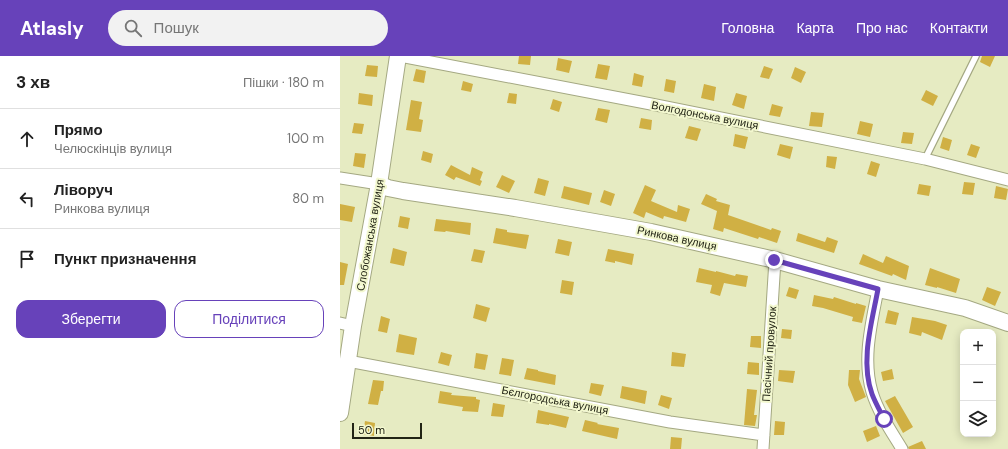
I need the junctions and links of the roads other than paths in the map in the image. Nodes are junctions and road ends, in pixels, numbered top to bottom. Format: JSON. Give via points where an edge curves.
{"nodes":[{"id":1,"x":399,"y":56,"type":"edge"},
{"id":2,"x":976,"y":56,"type":"edge"},
{"id":3,"x":925,"y":159,"type":"junction"},
{"id":4,"x":340,"y":178,"type":"edge"},
{"id":5,"x":1008,"y":180,"type":"edge"},
{"id":6,"x":379,"y":184,"type":"junction"},
{"id":7,"x":774,"y":260,"type":"junction"},
{"id":8,"x":878,"y":289,"type":"junction"},
{"id":9,"x":1008,"y":323,"type":"edge"},
{"id":10,"x":347,"y":325,"type":"edge"},
{"id":11,"x":348,"y":361,"type":"junction"},
{"id":12,"x":340,"y":413,"type":"edge"},
{"id":13,"x":764,"y":435,"type":"junction"},
{"id":14,"x":763,"y":449,"type":"edge"},
{"id":15,"x":902,"y":449,"type":"edge"}],
"edges":[{"from":1,"to":3,"type":"street","name":"Волгодонська вулиця"},
{"from":1,"to":6,"type":"main road","name":"Слобожанська вулиця"},
{"from":2,"to":3,"type":"lane"},
{"from":3,"to":5,"type":"street","name":"Волгодонська вулиця"},
{"from":4,"to":6,"type":"street","name":"Ринкова вулиця"},
{"from":6,"to":7,"type":"main road","name":"Ринкова вулиця","via":[[403,191],[651,232]]},
{"from":6,"to":10,"type":"main road","name":"Слобожанська вулиця"},
{"from":7,"to":8,"type":"main road","name":"Ринкова вулиця"},
{"from":7,"to":13,"type":"street","name":"Пасічний провулок"},
{"from":8,"to":9,"type":"main road","name":"Ринкова вулиця","via":[[965,308]]},
{"from":8,"to":15,"type":"street","via":[[868,347],[868,374],[872,393]]},
{"from":10,"to":11,"type":"main road","name":"Слобожанська вулиця"},
{"from":11,"to":12,"type":"main road","name":"Слобожанська вулиця"},
{"from":11,"to":13,"type":"street","name":"Бєлгородська вулиця","via":[[670,422]]},
{"from":13,"to":14,"type":"street","name":"Пасічний провулок"}]}
